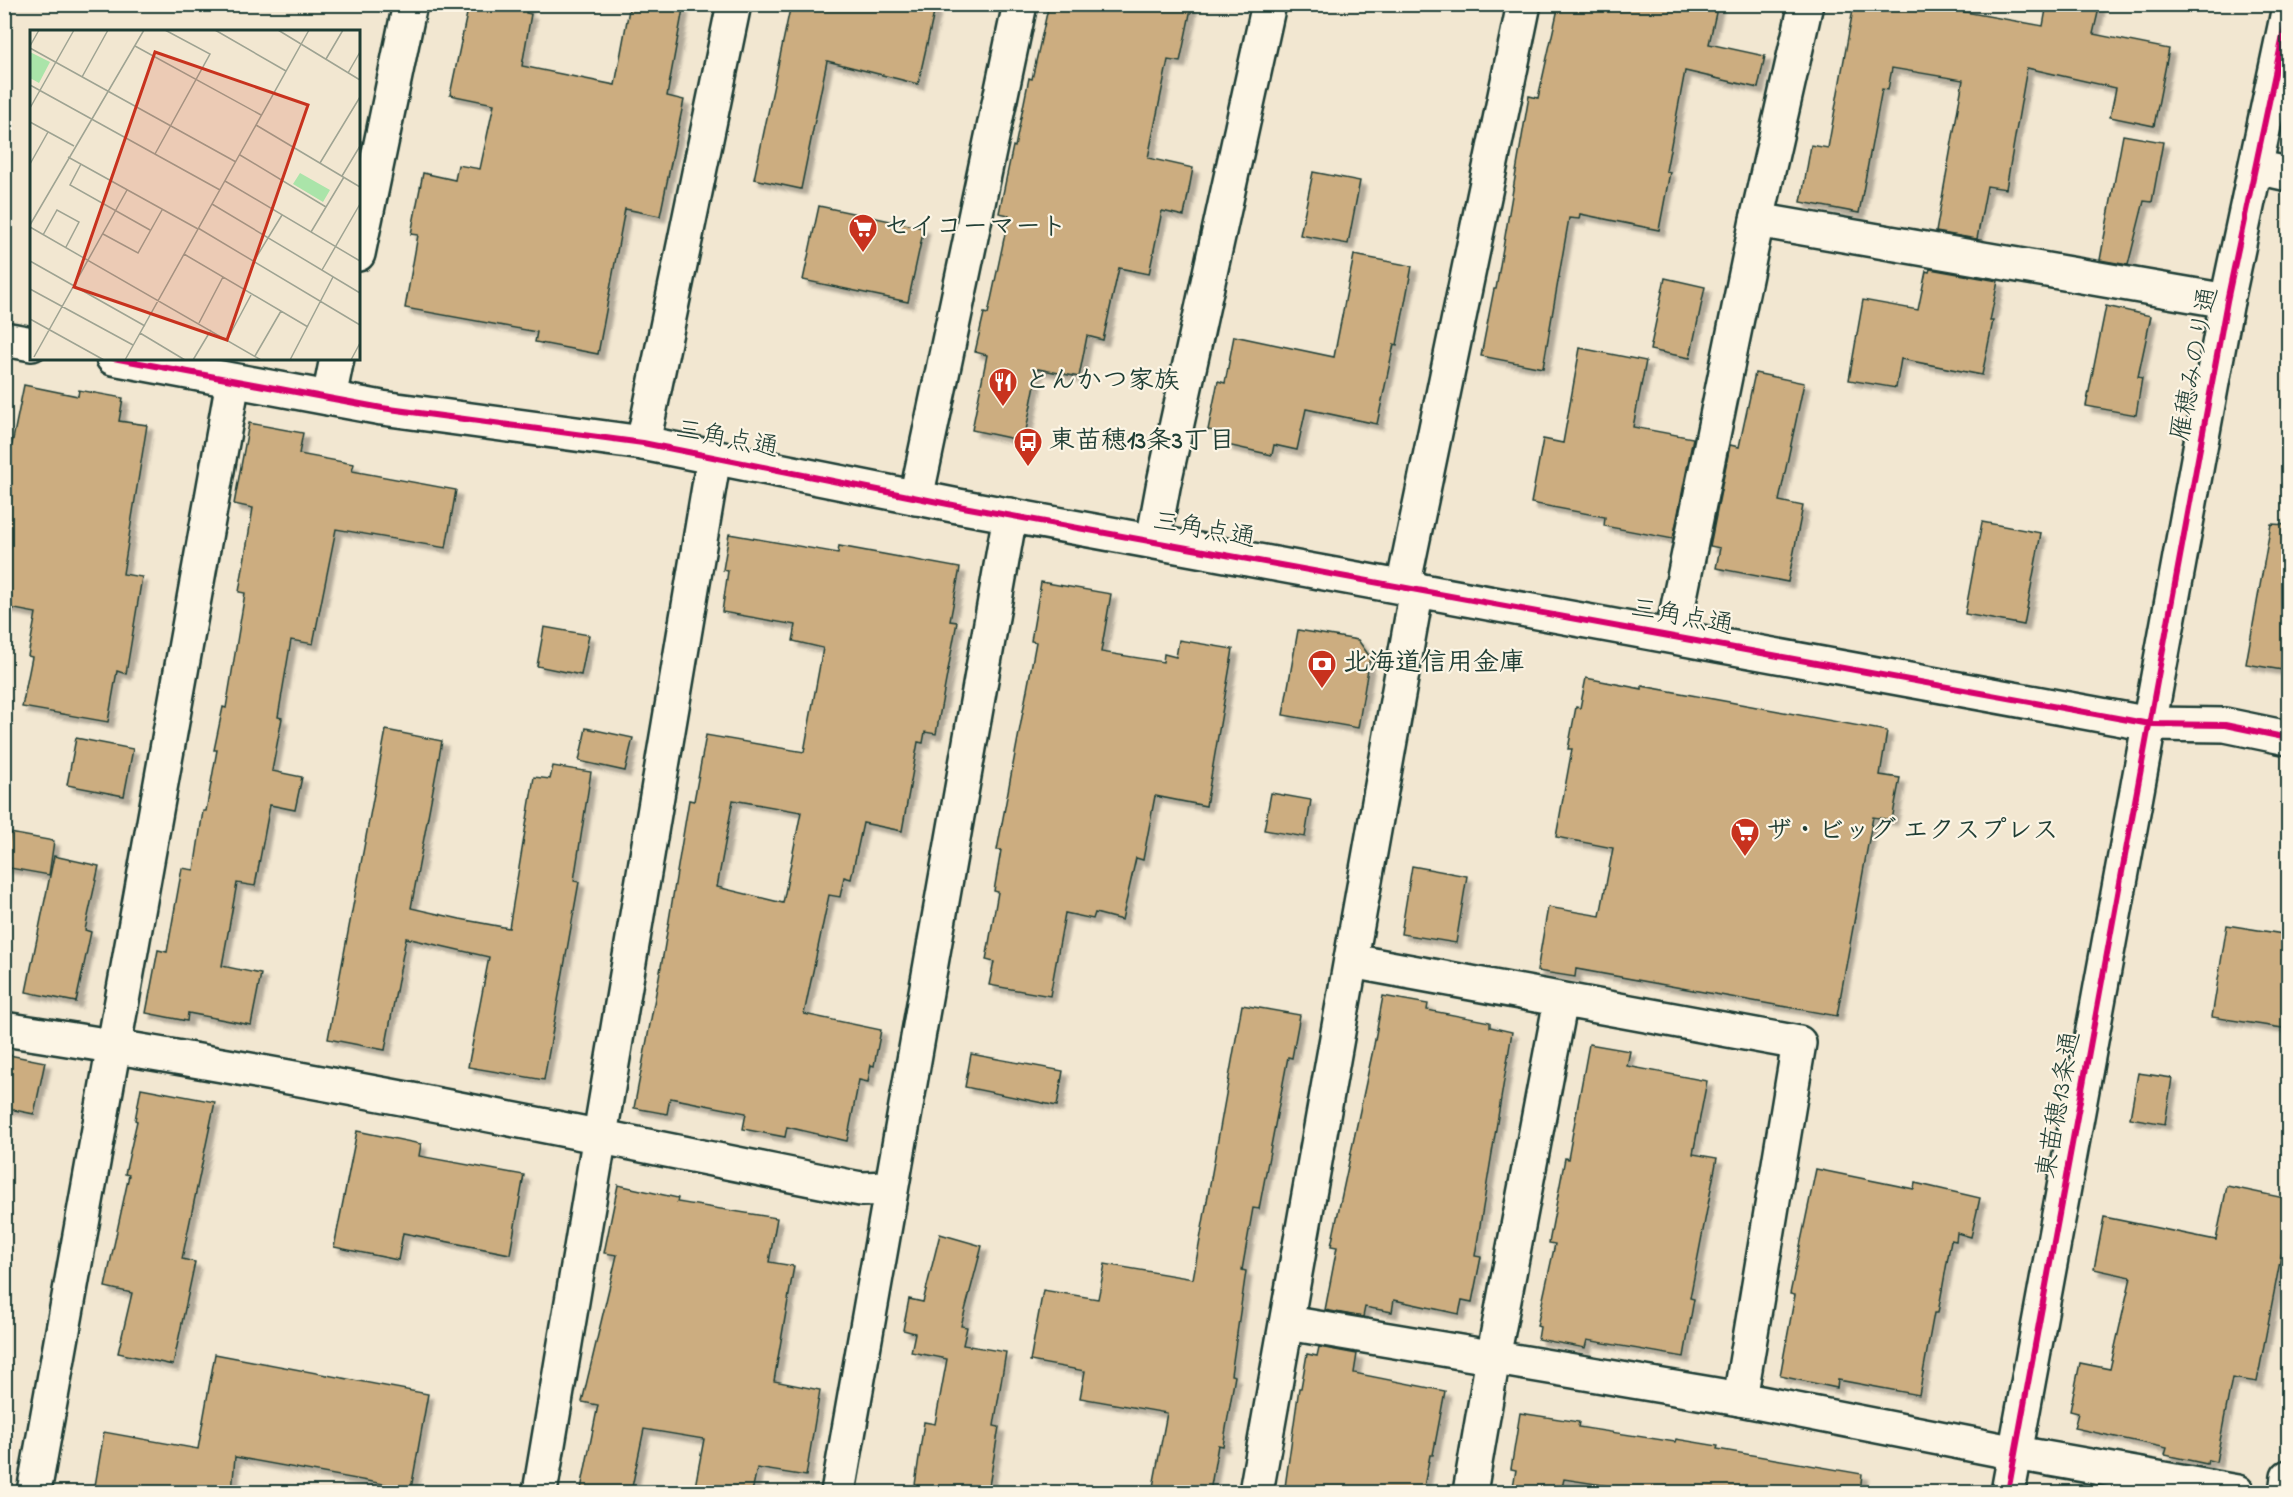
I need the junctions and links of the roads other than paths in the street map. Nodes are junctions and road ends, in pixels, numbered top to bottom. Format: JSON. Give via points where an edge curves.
{"nodes":[{"id":1,"x":410,"y":4,"type":"edge"},
{"id":2,"x":734,"y":4,"type":"edge"},
{"id":3,"x":1020,"y":4,"type":"edge"},
{"id":4,"x":1269,"y":4,"type":"edge"},
{"id":5,"x":1524,"y":4,"type":"edge"},
{"id":6,"x":1806,"y":4,"type":"edge"},
{"id":7,"x":2289,"y":12,"type":"edge"},
{"id":8,"x":2256,"y":167,"type":"junction"},
{"id":9,"x":2289,"y":174,"type":"edge"},
{"id":10,"x":1757,"y":220,"type":"junction"},
{"id":11,"x":360,"y":244,"type":"edge"},
{"id":12,"x":2227,"y":301,"type":"junction"},
{"id":13,"x":4,"y":339,"type":"edge"},
{"id":14,"x":30,"y":344,"type":"edge"},
{"id":15,"x":123,"y":360,"type":"edge"},
{"id":16,"x":337,"y":360,"type":"edge"},
{"id":17,"x":233,"y":381,"type":"junction"},
{"id":18,"x":329,"y":398,"type":"junction"},
{"id":19,"x":643,"y":443,"type":"junction"},
{"id":20,"x":714,"y":457,"type":"junction"},
{"id":21,"x":916,"y":498,"type":"junction"},
{"id":22,"x":1010,"y":515,"type":"junction"},
{"id":23,"x":1153,"y":541,"type":"junction"},
{"id":24,"x":1410,"y":588,"type":"junction"},
{"id":25,"x":1672,"y":636,"type":"junction"},
{"id":26,"x":2150,"y":724,"type":"junction"},
{"id":27,"x":2289,"y":738,"type":"edge"},
{"id":28,"x":1351,"y":961,"type":"junction"},
{"id":29,"x":1561,"y":1000,"type":"junction"},
{"id":30,"x":4,"y":1029,"type":"edge"},
{"id":31,"x":113,"y":1045,"type":"junction"},
{"id":32,"x":601,"y":1136,"type":"junction"},
{"id":33,"x":891,"y":1188,"type":"junction"},
{"id":34,"x":1288,"y":1323,"type":"junction"},
{"id":35,"x":1493,"y":1358,"type":"junction"},
{"id":36,"x":1740,"y":1399,"type":"junction"},
{"id":37,"x":2016,"y":1453,"type":"junction"},
{"id":38,"x":2289,"y":1477,"type":"edge"},
{"id":39,"x":34,"y":1492,"type":"edge"},
{"id":40,"x":540,"y":1492,"type":"edge"},
{"id":41,"x":838,"y":1492,"type":"edge"},
{"id":42,"x":1257,"y":1492,"type":"edge"},
{"id":43,"x":1470,"y":1492,"type":"edge"},
{"id":44,"x":2008,"y":1492,"type":"edge"},
{"id":45,"x":2237,"y":1492,"type":"edge"},
{"id":46,"x":2286,"y":1492,"type":"edge"}],
"edges":[{"from":1,"to":11,"type":"street"},
{"from":2,"to":19,"type":"street"},
{"from":3,"to":21,"type":"street"},
{"from":4,"to":23,"type":"street"},
{"from":5,"to":24,"type":"street"},
{"from":6,"to":10,"type":"street"},
{"from":7,"to":8,"type":"street","name":"雁穂みのり通"},
{"from":8,"to":9,"type":"street"},
{"from":8,"to":12,"type":"street","name":"雁穂みのり通"},
{"from":10,"to":12,"type":"street"},
{"from":10,"to":25,"type":"street"},
{"from":12,"to":26,"type":"street","name":"雁穂みのり通"},
{"from":13,"to":14,"type":"street"},
{"from":15,"to":17,"type":"street","name":"三角点通"},
{"from":16,"to":18,"type":"street"},
{"from":17,"to":18,"type":"street","name":"三角点通"},
{"from":17,"to":31,"type":"street"},
{"from":18,"to":19,"type":"street","name":"三角点通"},
{"from":19,"to":20,"type":"street","name":"三角点通"},
{"from":20,"to":21,"type":"street","name":"三角点通"},
{"from":20,"to":32,"type":"street"},
{"from":21,"to":22,"type":"street","name":"三角点通"},
{"from":22,"to":23,"type":"street","name":"三角点通"},
{"from":22,"to":33,"type":"street"},
{"from":23,"to":24,"type":"street","name":"三角点通"},
{"from":24,"to":25,"type":"street","name":"三角点通"},
{"from":24,"to":28,"type":"street"},
{"from":25,"to":26,"type":"street","name":"三角点通"},
{"from":26,"to":27,"type":"street","name":"三角点通","via":[[2225,725]]},
{"from":26,"to":37,"type":"street","name":"東苗穂13条通"},
{"from":28,"to":29,"type":"street"},
{"from":28,"to":34,"type":"street"},
{"from":29,"to":35,"type":"street"},
{"from":29,"to":36,"type":"street","via":[[1799,1043]]},
{"from":30,"to":31,"type":"street"},
{"from":31,"to":32,"type":"street"},
{"from":31,"to":39,"type":"street"},
{"from":32,"to":33,"type":"street","via":[[861,1188]]},
{"from":32,"to":40,"type":"street"},
{"from":33,"to":41,"type":"street"},
{"from":34,"to":35,"type":"street"},
{"from":34,"to":42,"type":"street"},
{"from":35,"to":36,"type":"street"},
{"from":35,"to":43,"type":"street"},
{"from":36,"to":37,"type":"street"},
{"from":37,"to":44,"type":"street","name":"東苗穂13条通"},
{"from":37,"to":45,"type":"street"},
{"from":38,"to":46,"type":"street"}]}
